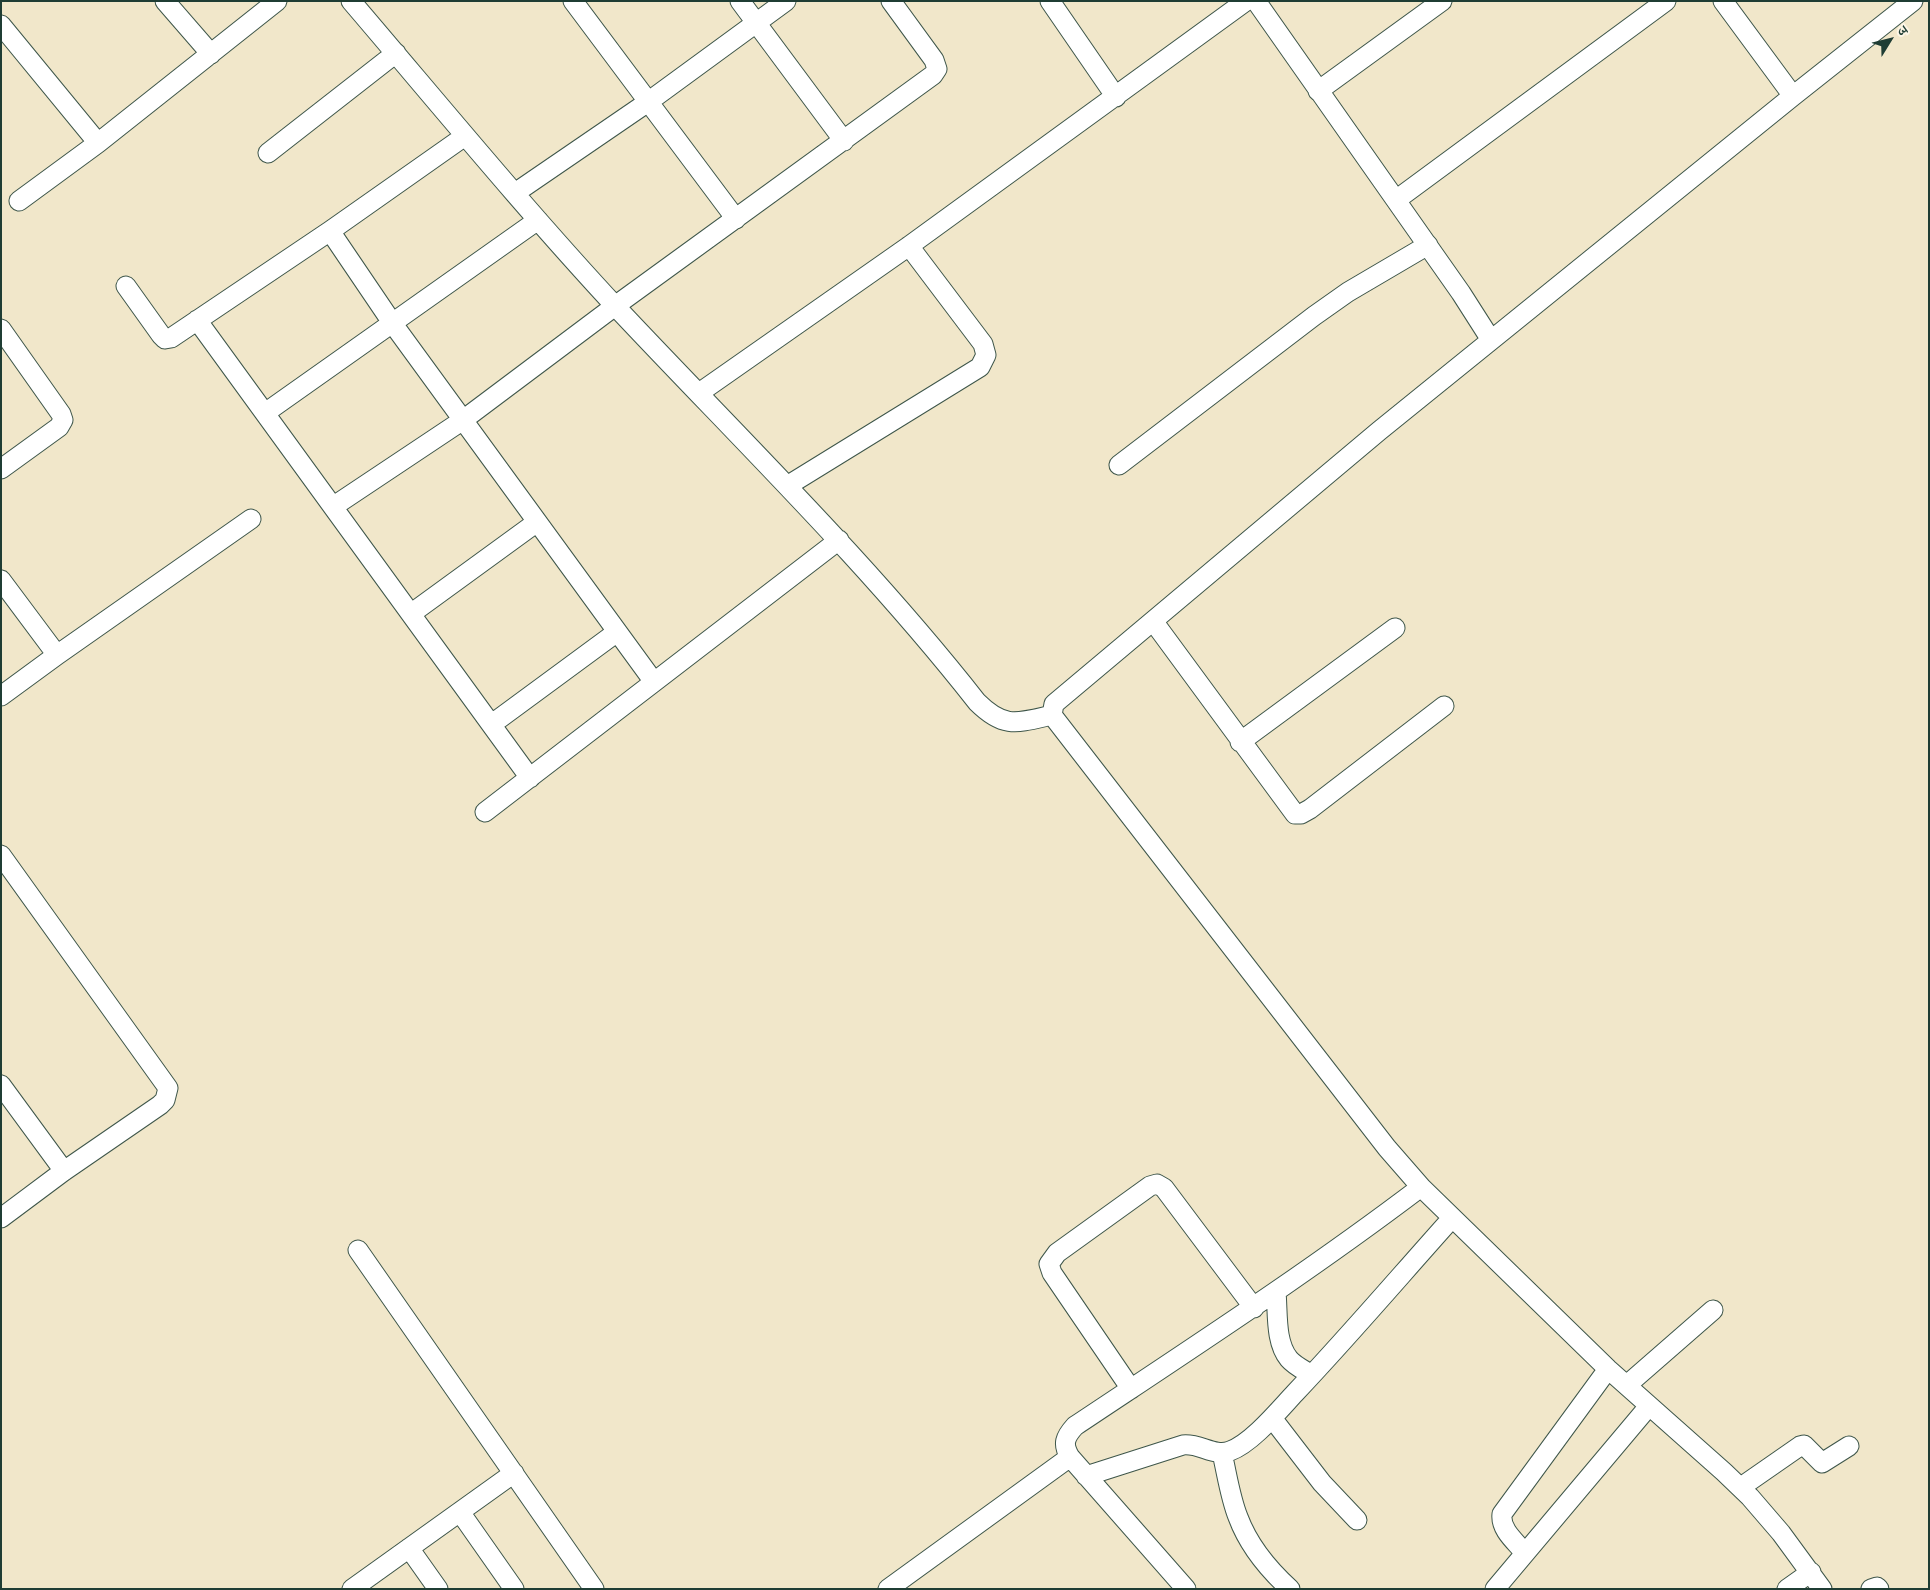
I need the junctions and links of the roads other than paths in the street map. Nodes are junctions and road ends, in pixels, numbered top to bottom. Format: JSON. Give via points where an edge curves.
{"nodes":[{"id":1,"x":165,"y":1,"type":"edge"},
{"id":2,"x":277,"y":1,"type":"edge"},
{"id":3,"x":351,"y":1,"type":"edge"},
{"id":4,"x":574,"y":1,"type":"edge"},
{"id":5,"x":740,"y":1,"type":"edge"},
{"id":6,"x":786,"y":1,"type":"edge"},
{"id":7,"x":891,"y":1,"type":"edge"},
{"id":8,"x":1050,"y":1,"type":"edge"},
{"id":9,"x":1246,"y":1,"type":"edge"},
{"id":10,"x":1256,"y":1,"type":"edge"},
{"id":11,"x":1442,"y":1,"type":"edge"},
{"id":12,"x":1666,"y":1,"type":"edge"},
{"id":13,"x":1723,"y":1,"type":"edge"},
{"id":14,"x":1913,"y":1,"type":"edge"},
{"id":15,"x":1894,"y":7,"type":"edge"},
{"id":16,"x":756,"y":24,"type":"junction"},
{"id":17,"x":1,"y":25,"type":"edge"},
{"id":18,"x":396,"y":53,"type":"junction"},
{"id":19,"x":211,"y":54,"type":"junction"},
{"id":20,"x":1318,"y":91,"type":"junction"},
{"id":21,"x":1793,"y":96,"type":"junction"},
{"id":22,"x":1116,"y":97,"type":"junction"},
{"id":23,"x":648,"y":102,"type":"junction"},
{"id":24,"x":465,"y":136,"type":"junction"},
{"id":25,"x":844,"y":141,"type":"junction"},
{"id":26,"x":98,"y":142,"type":"junction"},
{"id":27,"x":268,"y":154,"type":"dead end"},
{"id":28,"x":515,"y":193,"type":"junction"},
{"id":29,"x":1396,"y":200,"type":"junction"},
{"id":30,"x":19,"y":201,"type":"dead end"},
{"id":31,"x":736,"y":219,"type":"junction"},
{"id":32,"x":538,"y":220,"type":"junction"},
{"id":33,"x":330,"y":231,"type":"junction"},
{"id":34,"x":1428,"y":245,"type":"junction"},
{"id":35,"x":909,"y":246,"type":"junction"},
{"id":36,"x":126,"y":286,"type":"dead end"},
{"id":37,"x":615,"y":306,"type":"junction"},
{"id":38,"x":197,"y":320,"type":"junction"},
{"id":39,"x":393,"y":324,"type":"junction"},
{"id":40,"x":1,"y":329,"type":"edge"},
{"id":41,"x":1491,"y":340,"type":"junction"},
{"id":42,"x":699,"y":393,"type":"junction"},
{"id":43,"x":265,"y":413,"type":"junction"},
{"id":44,"x":464,"y":420,"type":"junction"},
{"id":45,"x":1119,"y":465,"type":"dead end"},
{"id":46,"x":1,"y":469,"type":"edge"},
{"id":47,"x":787,"y":486,"type":"junction"},
{"id":48,"x":334,"y":506,"type":"junction"},
{"id":49,"x":251,"y":518,"type":"dead end"},
{"id":50,"x":537,"y":522,"type":"junction"},
{"id":51,"x":839,"y":540,"type":"junction"},
{"id":52,"x":1,"y":580,"type":"edge"},
{"id":53,"x":412,"y":613,"type":"junction"},
{"id":54,"x":1153,"y":621,"type":"junction"},
{"id":55,"x":1395,"y":628,"type":"dead end"},
{"id":56,"x":617,"y":632,"type":"junction"},
{"id":57,"x":57,"y":655,"type":"junction"},
{"id":58,"x":654,"y":682,"type":"junction"},
{"id":59,"x":1,"y":696,"type":"edge"},
{"id":60,"x":1444,"y":706,"type":"dead end"},
{"id":61,"x":1052,"y":715,"type":"junction"},
{"id":62,"x":492,"y":724,"type":"junction"},
{"id":63,"x":1240,"y":742,"type":"junction"},
{"id":64,"x":530,"y":778,"type":"junction"},
{"id":65,"x":485,"y":812,"type":"dead end"},
{"id":66,"x":1,"y":855,"type":"edge"},
{"id":67,"x":1,"y":1085,"type":"edge"},
{"id":68,"x":64,"y":1171,"type":"junction"},
{"id":69,"x":1421,"y":1187,"type":"junction"},
{"id":70,"x":1,"y":1218,"type":"edge"},
{"id":71,"x":1452,"y":1218,"type":"junction"},
{"id":72,"x":358,"y":1250,"type":"dead end"},
{"id":73,"x":1276,"y":1292,"type":"junction"},
{"id":74,"x":1254,"y":1308,"type":"junction"},
{"id":75,"x":1713,"y":1310,"type":"dead end"},
{"id":76,"x":1608,"y":1369,"type":"junction"},
{"id":77,"x":1312,"y":1375,"type":"junction"},
{"id":78,"x":1627,"y":1385,"type":"junction"},
{"id":79,"x":1131,"y":1389,"type":"junction"},
{"id":80,"x":1649,"y":1406,"type":"junction"},
{"id":81,"x":1272,"y":1418,"type":"junction"},
{"id":82,"x":1849,"y":1446,"type":"dead end"},
{"id":83,"x":1222,"y":1453,"type":"junction"},
{"id":84,"x":1070,"y":1457,"type":"junction"},
{"id":85,"x":514,"y":1473,"type":"junction"},
{"id":86,"x":1086,"y":1476,"type":"junction"},
{"id":87,"x":1741,"y":1488,"type":"junction"},
{"id":88,"x":460,"y":1512,"type":"junction"},
{"id":89,"x":1357,"y":1520,"type":"dead end"},
{"id":90,"x":409,"y":1548,"type":"junction"},
{"id":91,"x":1525,"y":1553,"type":"junction"},
{"id":92,"x":1811,"y":1572,"type":"junction"},
{"id":93,"x":352,"y":1589,"type":"edge"},
{"id":94,"x":438,"y":1589,"type":"edge"},
{"id":95,"x":514,"y":1589,"type":"edge"},
{"id":96,"x":594,"y":1589,"type":"edge"},
{"id":97,"x":888,"y":1589,"type":"edge"},
{"id":98,"x":1186,"y":1589,"type":"edge"},
{"id":99,"x":1290,"y":1589,"type":"edge"},
{"id":100,"x":1495,"y":1589,"type":"edge"},
{"id":101,"x":1787,"y":1589,"type":"edge"},
{"id":102,"x":1822,"y":1589,"type":"edge"},
{"id":103,"x":1871,"y":1589,"type":"edge"},
{"id":104,"x":1879,"y":1589,"type":"edge"}],
"edges":[{"from":1,"to":19,"type":"street"},
{"from":2,"to":19,"type":"street"},
{"from":3,"to":18,"type":"street"},
{"from":4,"to":23,"type":"street"},
{"from":5,"to":16,"type":"street"},
{"from":6,"to":16,"type":"street"},
{"from":7,"to":25,"type":"street","via":[[934,60],[937,69],[933,76]]},
{"from":8,"to":22,"type":"street"},
{"from":9,"to":22,"type":"street"},
{"from":10,"to":20,"type":"street"},
{"from":11,"to":20,"type":"street"},
{"from":12,"to":29,"type":"street"},
{"from":13,"to":21,"type":"street"},
{"from":14,"to":15,"type":"street"},
{"from":15,"to":21,"type":"street"},
{"from":16,"to":23,"type":"street"},
{"from":16,"to":25,"type":"street"},
{"from":17,"to":26,"type":"street"},
{"from":18,"to":24,"type":"street"},
{"from":18,"to":27,"type":"street"},
{"from":19,"to":26,"type":"street"},
{"from":20,"to":29,"type":"street"},
{"from":21,"to":41,"type":"street"},
{"from":22,"to":35,"type":"street"},
{"from":23,"to":28,"type":"street"},
{"from":23,"to":31,"type":"street"},
{"from":24,"to":28,"type":"street"},
{"from":24,"to":33,"type":"street"},
{"from":25,"to":31,"type":"street"},
{"from":26,"to":30,"type":"street"},
{"from":28,"to":32,"type":"street"},
{"from":29,"to":34,"type":"street"},
{"from":31,"to":37,"type":"street"},
{"from":32,"to":37,"type":"street"},
{"from":32,"to":39,"type":"street"},
{"from":33,"to":38,"type":"street"},
{"from":33,"to":39,"type":"street"},
{"from":34,"to":41,"type":"street"},
{"from":34,"to":45,"type":"street","via":[[1314,316]]},
{"from":35,"to":42,"type":"street"},
{"from":35,"to":47,"type":"street","via":[[983,344],[986,355],[980,367]]},
{"from":36,"to":38,"type":"street","via":[[165,339]]},
{"from":37,"to":42,"type":"street"},
{"from":37,"to":44,"type":"street"},
{"from":38,"to":43,"type":"street"},
{"from":39,"to":43,"type":"street"},
{"from":39,"to":44,"type":"street"},
{"from":40,"to":46,"type":"street","via":[[63,420]]},
{"from":41,"to":54,"type":"street"},
{"from":42,"to":47,"type":"street"},
{"from":43,"to":48,"type":"street"},
{"from":44,"to":48,"type":"street"},
{"from":44,"to":50,"type":"street"},
{"from":47,"to":51,"type":"street"},
{"from":48,"to":53,"type":"street"},
{"from":49,"to":57,"type":"street"},
{"from":50,"to":53,"type":"street"},
{"from":50,"to":56,"type":"street"},
{"from":51,"to":58,"type":"street"},
{"from":51,"to":61,"type":"street","via":[[989,714],[1019,723]]},
{"from":52,"to":57,"type":"street"},
{"from":53,"to":62,"type":"street"},
{"from":54,"to":61,"type":"street","via":[[1054,704]]},
{"from":54,"to":63,"type":"street"},
{"from":55,"to":63,"type":"street"},
{"from":56,"to":58,"type":"street"},
{"from":56,"to":62,"type":"street"},
{"from":57,"to":59,"type":"street"},
{"from":58,"to":64,"type":"street"},
{"from":60,"to":63,"type":"street","via":[[1301,814],[1294,814],[1288,807]]},
{"from":61,"to":69,"type":"street","via":[[1387,1148]]},
{"from":62,"to":64,"type":"street"},
{"from":64,"to":65,"type":"street"},
{"from":66,"to":68,"type":"street","via":[[168,1088],[160,1105]]},
{"from":67,"to":68,"type":"street"},
{"from":68,"to":70,"type":"street"},
{"from":69,"to":71,"type":"street"},
{"from":69,"to":73,"type":"street"},
{"from":71,"to":76,"type":"street"},
{"from":71,"to":77,"type":"street"},
{"from":72,"to":85,"type":"street"},
{"from":73,"to":74,"type":"street"},
{"from":73,"to":77,"type":"street","via":[[1283,1350],[1295,1364]]},
{"from":74,"to":79,"type":"street"},
{"from":74,"to":79,"type":"street","via":[[1164,1188],[1157,1184],[1150,1186],[1056,1253],[1049,1264]]},
{"from":75,"to":78,"type":"street"},
{"from":76,"to":78,"type":"street"},
{"from":76,"to":91,"type":"street","via":[[1502,1514],[1504,1528]]},
{"from":77,"to":81,"type":"street"},
{"from":78,"to":80,"type":"street"},
{"from":79,"to":84,"type":"street","via":[[1075,1426],[1065,1440],[1065,1449]]},
{"from":80,"to":87,"type":"street"},
{"from":80,"to":91,"type":"street"},
{"from":81,"to":83,"type":"street","via":[[1252,1437]]},
{"from":81,"to":89,"type":"street","via":[[1322,1483]]},
{"from":82,"to":87,"type":"street","via":[[1822,1463],[1808,1448],[1800,1446]]},
{"from":83,"to":86,"type":"street","via":[[1193,1444],[1183,1445]]},
{"from":83,"to":99,"type":"street","via":[[1233,1501],[1245,1532],[1265,1562]]},
{"from":84,"to":86,"type":"street"},
{"from":84,"to":97,"type":"street"},
{"from":85,"to":88,"type":"street"},
{"from":85,"to":96,"type":"street"},
{"from":86,"to":98,"type":"street"},
{"from":87,"to":92,"type":"street"},
{"from":88,"to":90,"type":"street"},
{"from":88,"to":95,"type":"street"},
{"from":90,"to":93,"type":"street"},
{"from":90,"to":94,"type":"street"},
{"from":91,"to":100,"type":"street"},
{"from":92,"to":101,"type":"street"},
{"from":92,"to":102,"type":"street"},
{"from":103,"to":104,"type":"street"}]}
